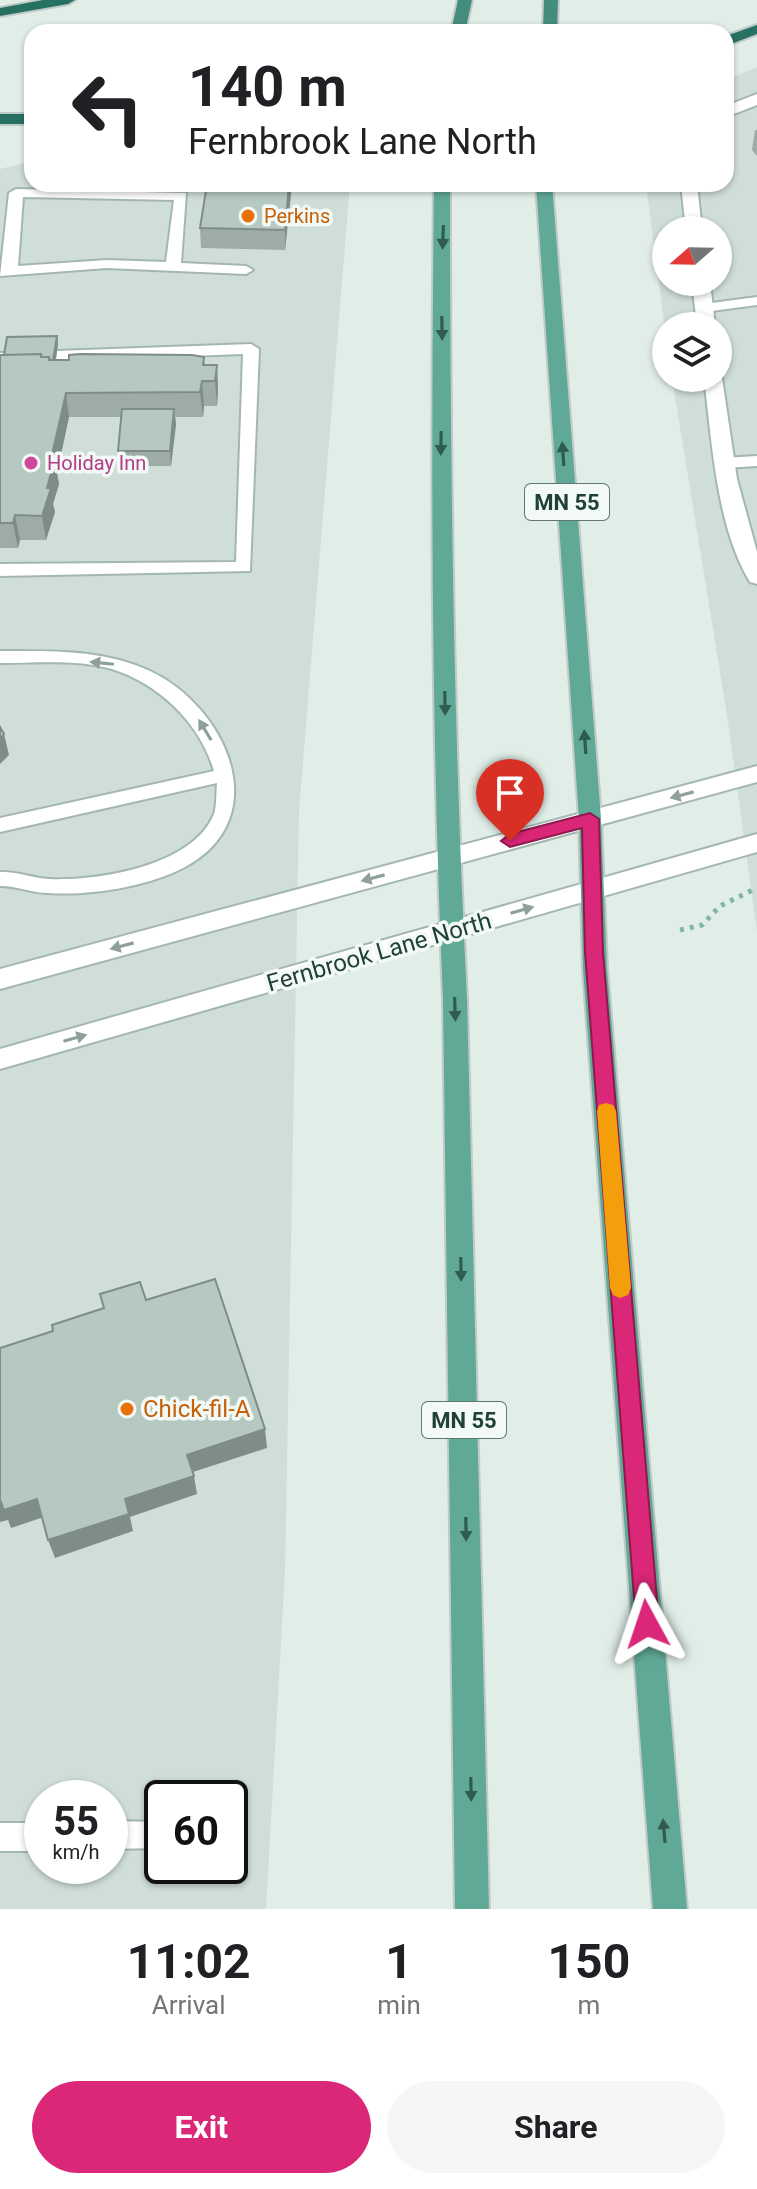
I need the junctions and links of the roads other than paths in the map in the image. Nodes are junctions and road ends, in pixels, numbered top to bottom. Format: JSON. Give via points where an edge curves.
{"nodes":[{"id":1,"x":68,"y":0,"type":"edge"},
{"id":2,"x":465,"y":0,"type":"edge"},
{"id":3,"x":551,"y":0,"type":"edge"},
{"id":4,"x":0,"y":12,"type":"edge"},
{"id":5,"x":460,"y":24,"type":"edge"},
{"id":6,"x":550,"y":24,"type":"edge"},
{"id":7,"x":757,"y":31,"type":"edge"},
{"id":8,"x":734,"y":38,"type":"edge"},
{"id":9,"x":757,"y":99,"type":"edge"},
{"id":10,"x":734,"y":109,"type":"edge"},
{"id":11,"x":0,"y":119,"type":"edge"},
{"id":12,"x":24,"y":119,"type":"edge"},
{"id":13,"x":442,"y":192,"type":"edge"},
{"id":14,"x":545,"y":192,"type":"edge"},
{"id":15,"x":690,"y":192,"type":"edge"},
{"id":16,"x":692,"y":216,"type":"edge"},
{"id":17,"x":173,"y":267,"type":"junction"},
{"id":18,"x":246,"y":270,"type":"dead end"},
{"id":19,"x":5,"y":272,"type":"edge"},
{"id":20,"x":757,"y":301,"type":"edge"},
{"id":21,"x":721,"y":312,"type":"edge"},
{"id":22,"x":0,"y":358,"type":"edge"},
{"id":23,"x":715,"y":392,"type":"edge"},
{"id":24,"x":757,"y":461,"type":"edge"},
{"id":25,"x":724,"y":463,"type":"junction"},
{"id":26,"x":0,"y":570,"type":"edge"},
{"id":27,"x":757,"y":577,"type":"edge"},
{"id":28,"x":0,"y":657,"type":"edge"},
{"id":29,"x":757,"y":774,"type":"edge"},
{"id":30,"x":224,"y":775,"type":"junction"},
{"id":31,"x":590,"y":819,"type":"junction"},
{"id":32,"x":0,"y":825,"type":"edge"},
{"id":33,"x":757,"y":843,"type":"edge"},
{"id":34,"x":448,"y":857,"type":"junction"},
{"id":35,"x":0,"y":879,"type":"edge"},
{"id":36,"x":592,"y":890,"type":"junction"},
{"id":37,"x":451,"y":931,"type":"junction"},
{"id":38,"x":0,"y":979,"type":"edge"},
{"id":39,"x":0,"y":1059,"type":"edge"},
{"id":40,"x":0,"y":1837,"type":"edge"},
{"id":41,"x":24,"y":1837,"type":"edge"},
{"id":42,"x":472,"y":1909,"type":"edge"},
{"id":43,"x":670,"y":1909,"type":"edge"}],
"edges":[{"from":1,"to":4,"type":"highway"},
{"from":2,"to":5,"type":"highway"},
{"from":3,"to":6,"type":"highway"},
{"from":7,"to":8,"type":"highway"},
{"from":9,"to":10,"type":"street"},
{"from":11,"to":12,"type":"highway"},
{"from":13,"to":34,"type":"main road","number":"MN 55","one_way":true,"via":[[440,482]]},
{"from":31,"to":14,"type":"main road","number":"MN 55","one_way":true},
{"from":15,"to":16,"type":"street"},
{"from":17,"to":18,"type":"lane"},
{"from":17,"to":19,"type":"lane","via":[[107,264]]},
{"from":17,"to":19,"type":"lane","via":[[181,196],[16,193]]},
{"from":20,"to":21,"type":"lane"},
{"from":22,"to":26,"type":"lane","via":[[251,349],[244,567]]},
{"from":23,"to":25,"type":"street"},
{"from":24,"to":25,"type":"lane"},
{"from":25,"to":27,"type":"street","via":[[742,545]]},
{"from":30,"to":28,"type":"lane","one_way":true,"via":[[199,718],[173,693],[117,664]]},
{"from":29,"to":31,"type":"street","one_way":true},
{"from":30,"to":32,"type":"lane"},
{"from":30,"to":35,"type":"lane","via":[[227,797],[221,821],[200,848],[177,862],[78,887]]},
{"from":31,"to":34,"type":"street"},
{"from":31,"to":36,"type":"main road","number":"MN 55"},
{"from":33,"to":36,"type":"street","name":"Fernbrook Lane North"},
{"from":34,"to":37,"type":"main road","number":"MN 55"},
{"from":34,"to":38,"type":"street","one_way":true},
{"from":37,"to":36,"type":"street","name":"Fernbrook Lane North","one_way":true},
{"from":43,"to":36,"type":"main road","number":"MN 55","one_way":true},
{"from":39,"to":37,"type":"street","name":"Fernbrook Lane North","one_way":true},
{"from":37,"to":42,"type":"main road","number":"MN 55","one_way":true},
{"from":40,"to":41,"type":"lane"}]}
